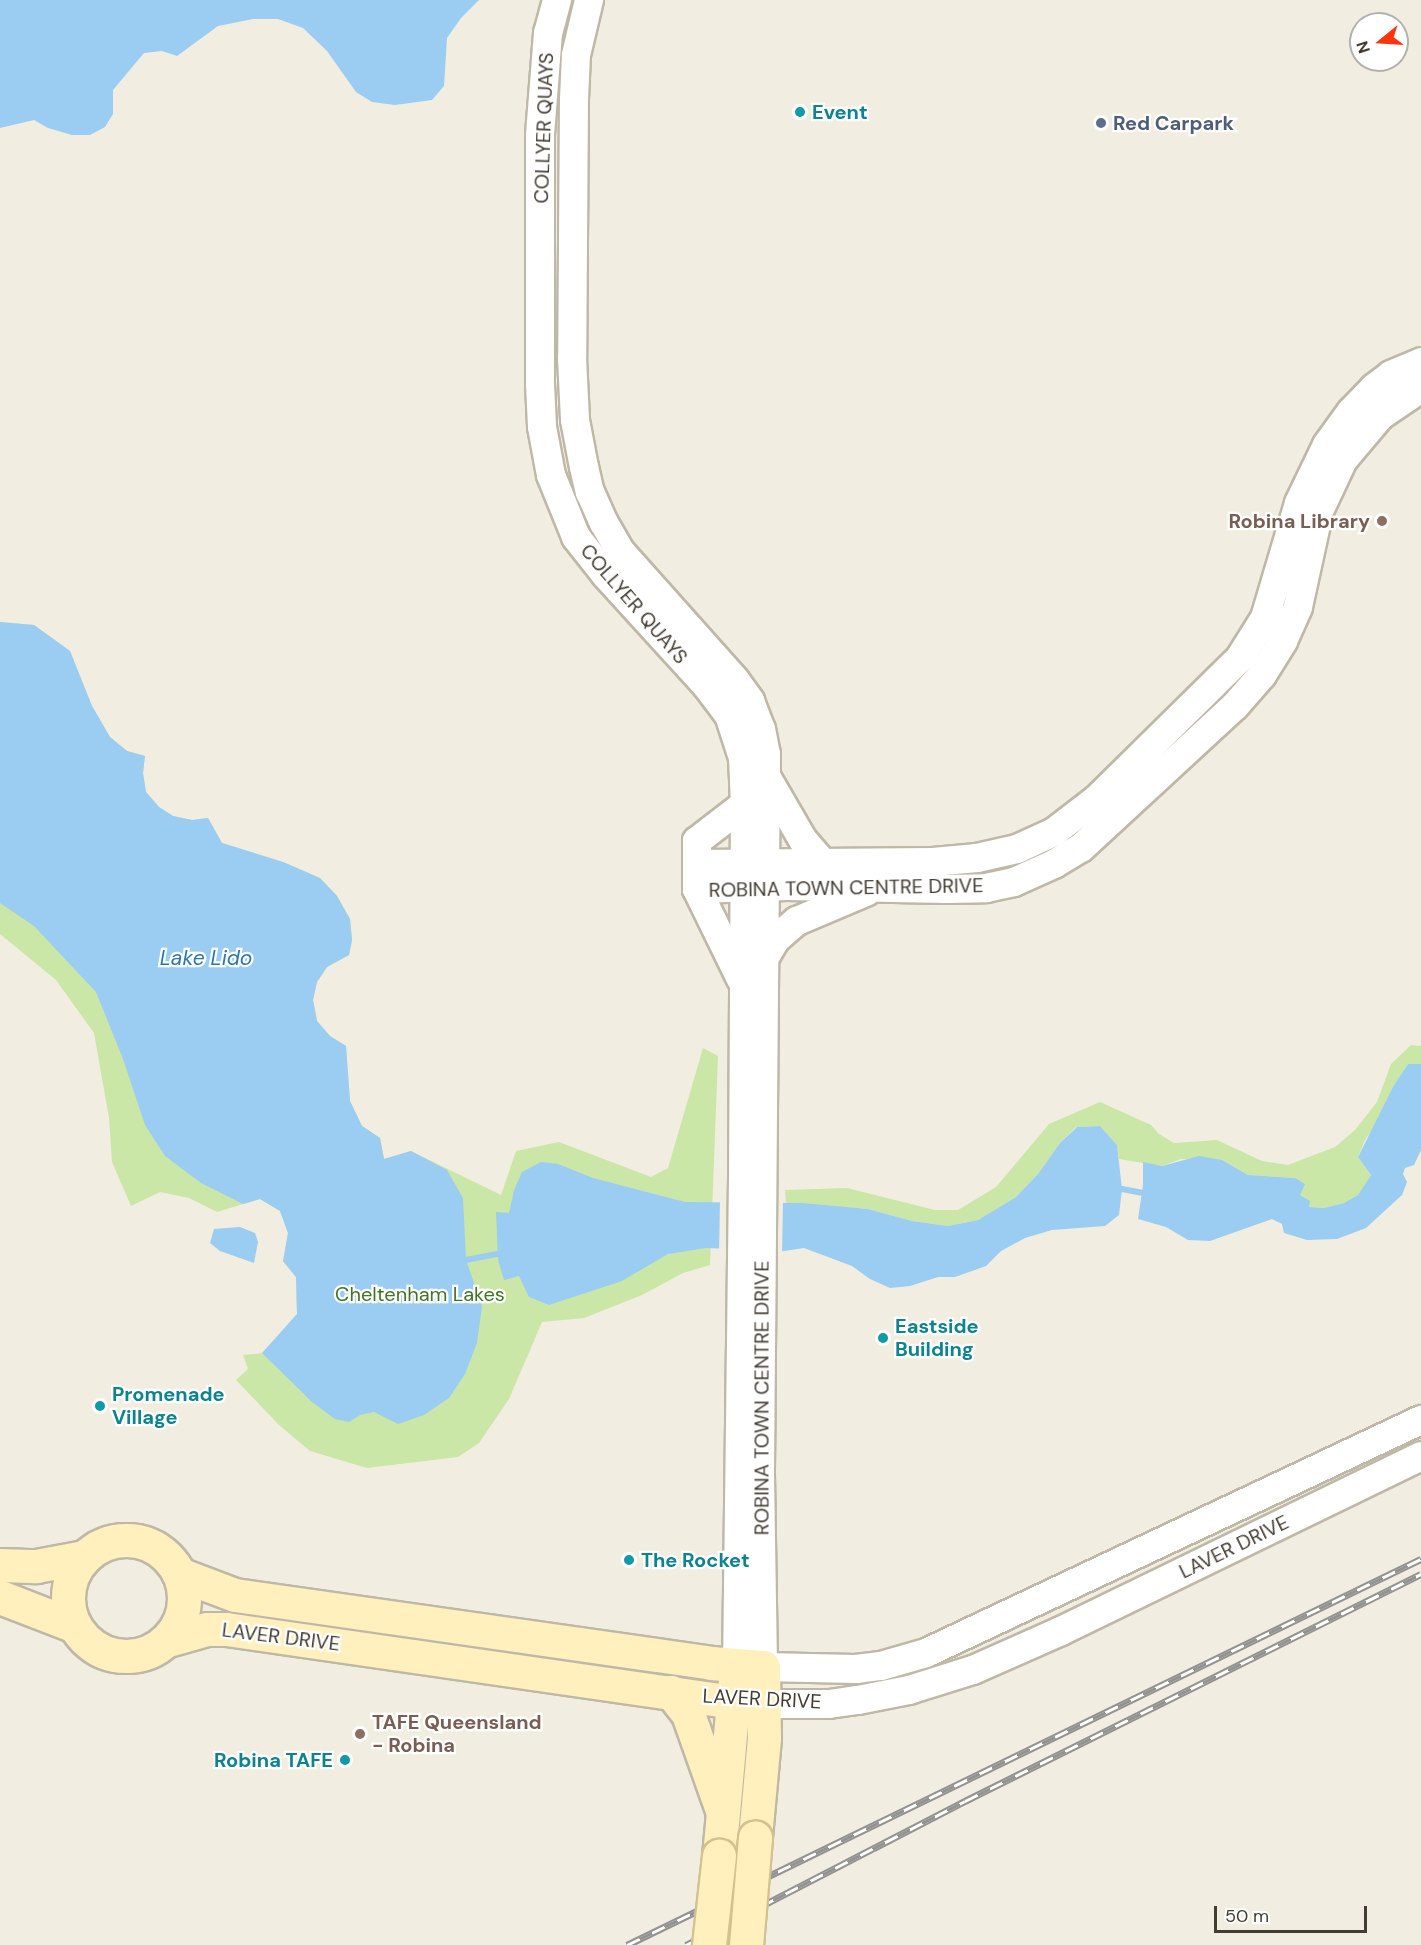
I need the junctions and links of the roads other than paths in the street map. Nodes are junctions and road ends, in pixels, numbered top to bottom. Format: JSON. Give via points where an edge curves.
{"nodes":[{"id":1,"x":557,"y":0,"type":"edge"},
{"id":2,"x":589,"y":0,"type":"edge"},
{"id":3,"x":1421,"y":362,"type":"edge"},
{"id":4,"x":1421,"y":388,"type":"edge"},
{"id":5,"x":766,"y":777,"type":"junction"},
{"id":6,"x":745,"y":804,"type":"junction"},
{"id":7,"x":821,"y":861,"type":"junction"},
{"id":8,"x":755,"y":875,"type":"junction"},
{"id":9,"x":697,"y":877,"type":"junction"},
{"id":10,"x":876,"y":887,"type":"junction"},
{"id":11,"x":765,"y":957,"type":"junction"},
{"id":12,"x":743,"y":983,"type":"junction"},
{"id":13,"x":753,"y":1178,"type":"junction"},
{"id":14,"x":1421,"y":1420,"type":"edge"},
{"id":15,"x":1421,"y":1456,"type":"edge"},
{"id":16,"x":84,"y":1557,"type":"junction"},
{"id":17,"x":0,"y":1565,"type":"edge"},
{"id":18,"x":179,"y":1574,"type":"junction"},
{"id":19,"x":0,"y":1597,"type":"edge"},
{"id":20,"x":75,"y":1626,"type":"junction"},
{"id":21,"x":165,"y":1641,"type":"junction"},
{"id":22,"x":750,"y":1666,"type":"junction"},
{"id":23,"x":672,"y":1692,"type":"junction"},
{"id":24,"x":749,"y":1703,"type":"junction"},
{"id":25,"x":724,"y":1815,"type":"junction"},
{"id":26,"x":709,"y":1945,"type":"edge"},
{"id":27,"x":746,"y":1945,"type":"edge"}],
"edges":[{"from":1,"to":6,"type":"street","name":"COLLYER QUAYS","via":[[548,33],[540,135],[540,384],[542,427],[551,475],[568,523],[585,550],[729,715],[743,758]]},
{"from":2,"to":5,"type":"street","name":"COLLYER QUAYS","via":[[576,55],[574,99],[572,358],[575,420],[584,467],[603,523],[621,552],[750,701],[761,729]]},
{"from":3,"to":7,"type":"street","name":"ROBINA TOWN CENTRE DRIVE","via":[[1391,375],[1374,388],[1327,445],[1299,503],[1265,618],[1240,657],[1078,815],[1054,832],[1017,849],[976,858],[933,862]]},
{"from":4,"to":10,"type":"street","name":"ROBINA TOWN CENTRE DRIVE","via":[[1380,416],[1343,460],[1319,511],[1298,607],[1284,641],[1262,675],[1235,706],[1107,826],[1063,859],[1014,882],[947,890]]},
{"from":5,"to":7,"type":"street","via":[[803,840]]},
{"from":5,"to":8,"type":"street","name":"COLLYER QUAYS"},
{"from":6,"to":8,"type":"street","name":"COLLYER QUAYS"},
{"from":6,"to":9,"type":"street","via":[[697,841]]},
{"from":7,"to":8,"type":"street","name":"ROBINA TOWN CENTRE DRIVE"},
{"from":8,"to":9,"type":"street","name":"ROBINA TOWN CENTRE DRIVE"},
{"from":8,"to":10,"type":"street","name":"ROBINA TOWN CENTRE DRIVE"},
{"from":8,"to":11,"type":"street","name":"COLLYER QUAYS"},
{"from":8,"to":12,"type":"street","name":"COLLYER QUAYS"},
{"from":9,"to":12,"type":"street"},
{"from":10,"to":11,"type":"street","via":[[797,921],[776,939]]},
{"from":11,"to":13,"type":"street","name":"ROBINA TOWN CENTRE DRIVE"},
{"from":12,"to":13,"type":"street","name":"ROBINA TOWN CENTRE DRIVE"},
{"from":13,"to":22,"type":"street","name":"ROBINA TOWN CENTRE DRIVE","via":[[752,1277],[760,1508]]},
{"from":14,"to":22,"type":"street","name":"LAVER DRIVE","via":[[926,1653],[856,1669]]},
{"from":15,"to":24,"type":"street","name":"LAVER DRIVE","via":[[1061,1632],[973,1670],[909,1690],[858,1700],[829,1704]]},
{"from":16,"to":17,"type":"main road","via":[[36,1566]]},
{"from":16,"to":18,"type":"main road","via":[[108,1542],[135,1540],[160,1550]]},
{"from":16,"to":20,"type":"main road","via":[[73,1572],[68,1590]]},
{"from":18,"to":21,"type":"main road","via":[[183,1610]]},
{"from":18,"to":22,"type":"main road","name":"LAVER DRIVE","via":[[235,1595]]},
{"from":19,"to":20,"type":"main road"},
{"from":20,"to":21,"type":"main road","via":[[100,1650],[116,1655],[144,1653]]},
{"from":21,"to":23,"type":"main road","name":"LAVER DRIVE","via":[[207,1629],[226,1629]]},
{"from":22,"to":24,"type":"main road","name":"ROBINA TOWN CENTRE DRIVE"},
{"from":23,"to":24,"type":"main road","name":"LAVER DRIVE"},
{"from":23,"to":25,"type":"main road","via":[[688,1714]]},
{"from":24,"to":25,"type":"main road","name":"ROBINA TOWN CENTRE DRIVE"},
{"from":24,"to":27,"type":"main road","name":"ROBINA TOWN CENTRE DRIVE","bridge":true,"via":[[755,1837]]},
{"from":25,"to":26,"type":"main road","name":"ROBINA TOWN CENTRE DRIVE","bridge":true}]}
